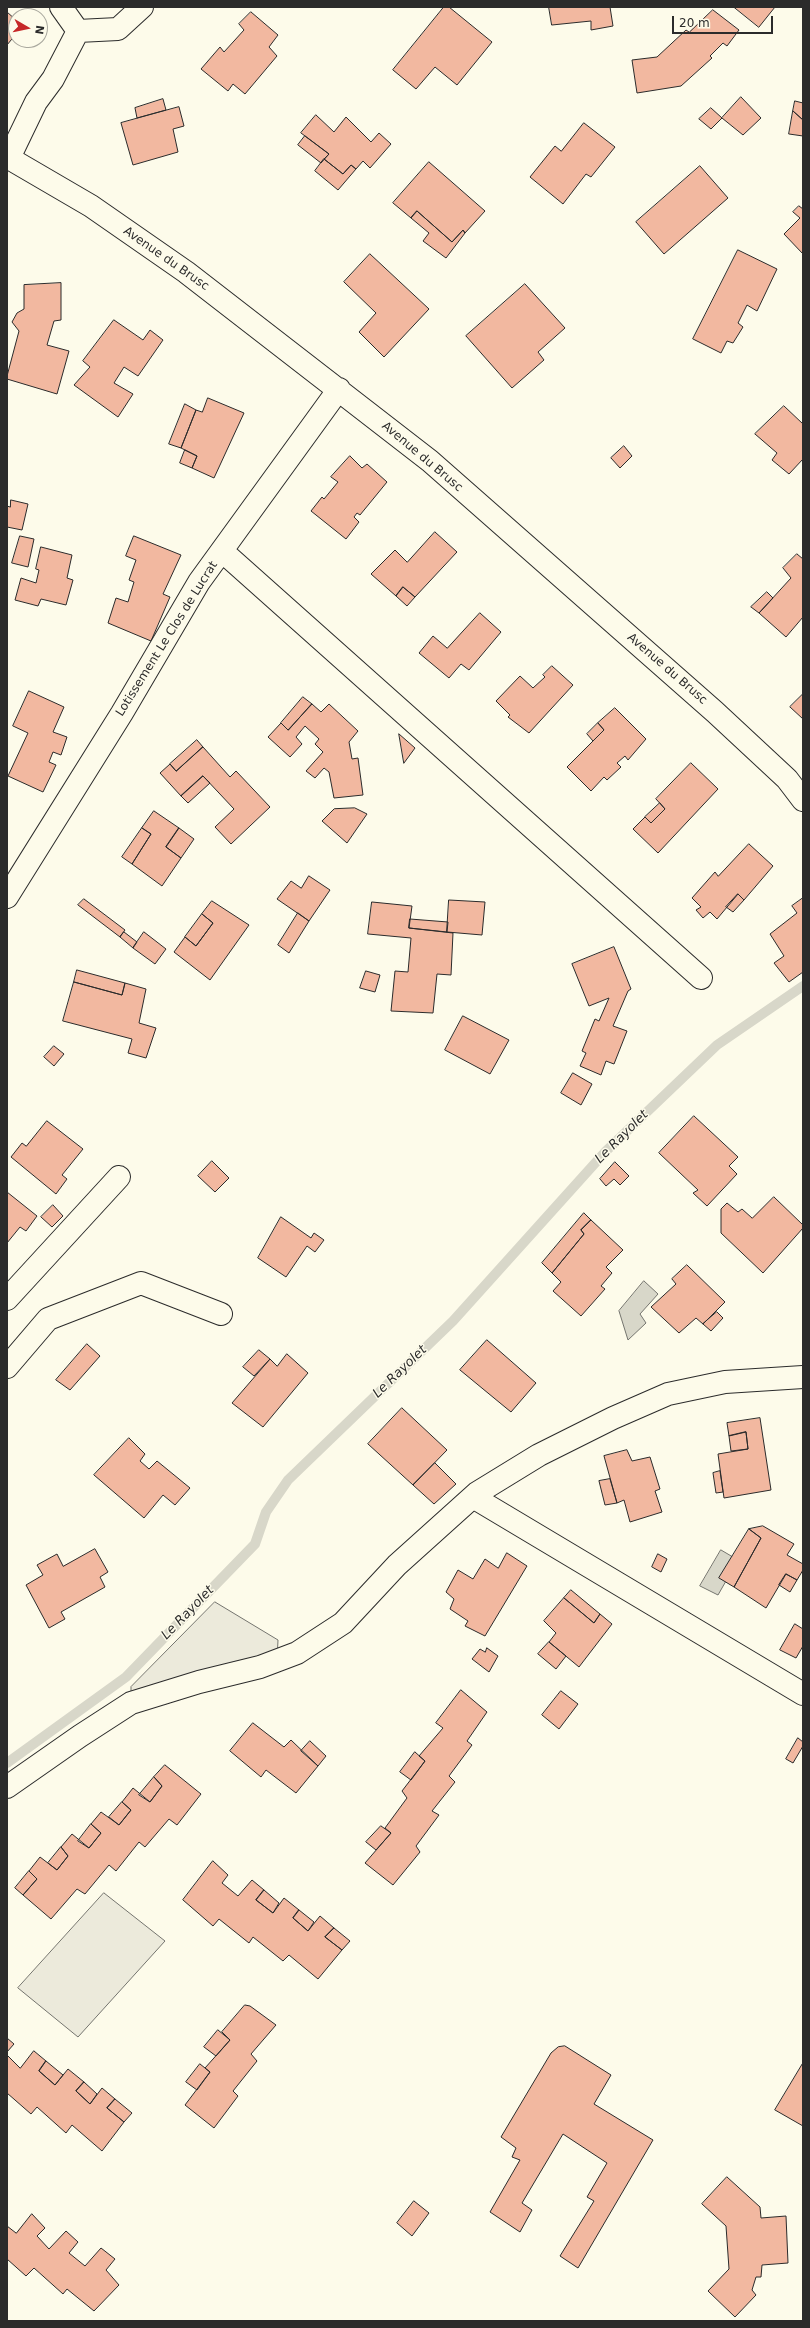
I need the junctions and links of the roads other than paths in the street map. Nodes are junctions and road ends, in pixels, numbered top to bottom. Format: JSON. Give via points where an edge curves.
{"nodes":[{"id":1,"x":61,"y":7,"type":"edge"},
{"id":2,"x":142,"y":7,"type":"edge"},
{"id":3,"x":78,"y":31,"type":"junction"},
{"id":4,"x":8,"y":158,"type":"edge"},
{"id":5,"x":339,"y":389,"type":"junction"},
{"id":6,"x":222,"y":550,"type":"junction"},
{"id":7,"x":803,"y":800,"type":"edge"},
{"id":8,"x":7,"y":898,"type":"edge"},
{"id":9,"x":701,"y":978,"type":"dead end"},
{"id":10,"x":119,"y":1177,"type":"dead end"},
{"id":11,"x":7,"y":1299,"type":"edge"},
{"id":12,"x":221,"y":1314,"type":"dead end"},
{"id":13,"x":7,"y":1367,"type":"edge"},
{"id":14,"x":803,"y":1377,"type":"edge"},
{"id":15,"x":473,"y":1497,"type":"junction"},
{"id":16,"x":803,"y":1694,"type":"edge"},
{"id":17,"x":7,"y":1787,"type":"edge"}],
"edges":[{"from":1,"to":3,"type":"street"},
{"from":2,"to":3,"type":"street","via":[[118,29]]},
{"from":3,"to":4,"type":"street","via":[[53,79],[36,102]]},
{"from":4,"to":5,"type":"street","name":"Avenue du Brusc","via":[[91,206],[186,272]]},
{"from":5,"to":6,"type":"street","name":"Lotissement Le Clos de Lucrat"},
{"from":5,"to":7,"type":"street","name":"Avenue du Brusc","via":[[430,461],[715,712],[787,779]]},
{"from":6,"to":8,"type":"street","name":"Lotissement Le Clos de Lucrat","via":[[199,582],[122,713]]},
{"from":6,"to":9,"type":"street"},
{"from":10,"to":11,"type":"street"},
{"from":12,"to":13,"type":"street","via":[[141,1283],[48,1319]]},
{"from":14,"to":15,"type":"street","via":[[725,1382],[668,1394],[539,1455]]},
{"from":15,"to":16,"type":"street"},
{"from":15,"to":17,"type":"street","via":[[397,1565],[343,1623],[297,1653],[260,1667],[131,1703]]}]}
